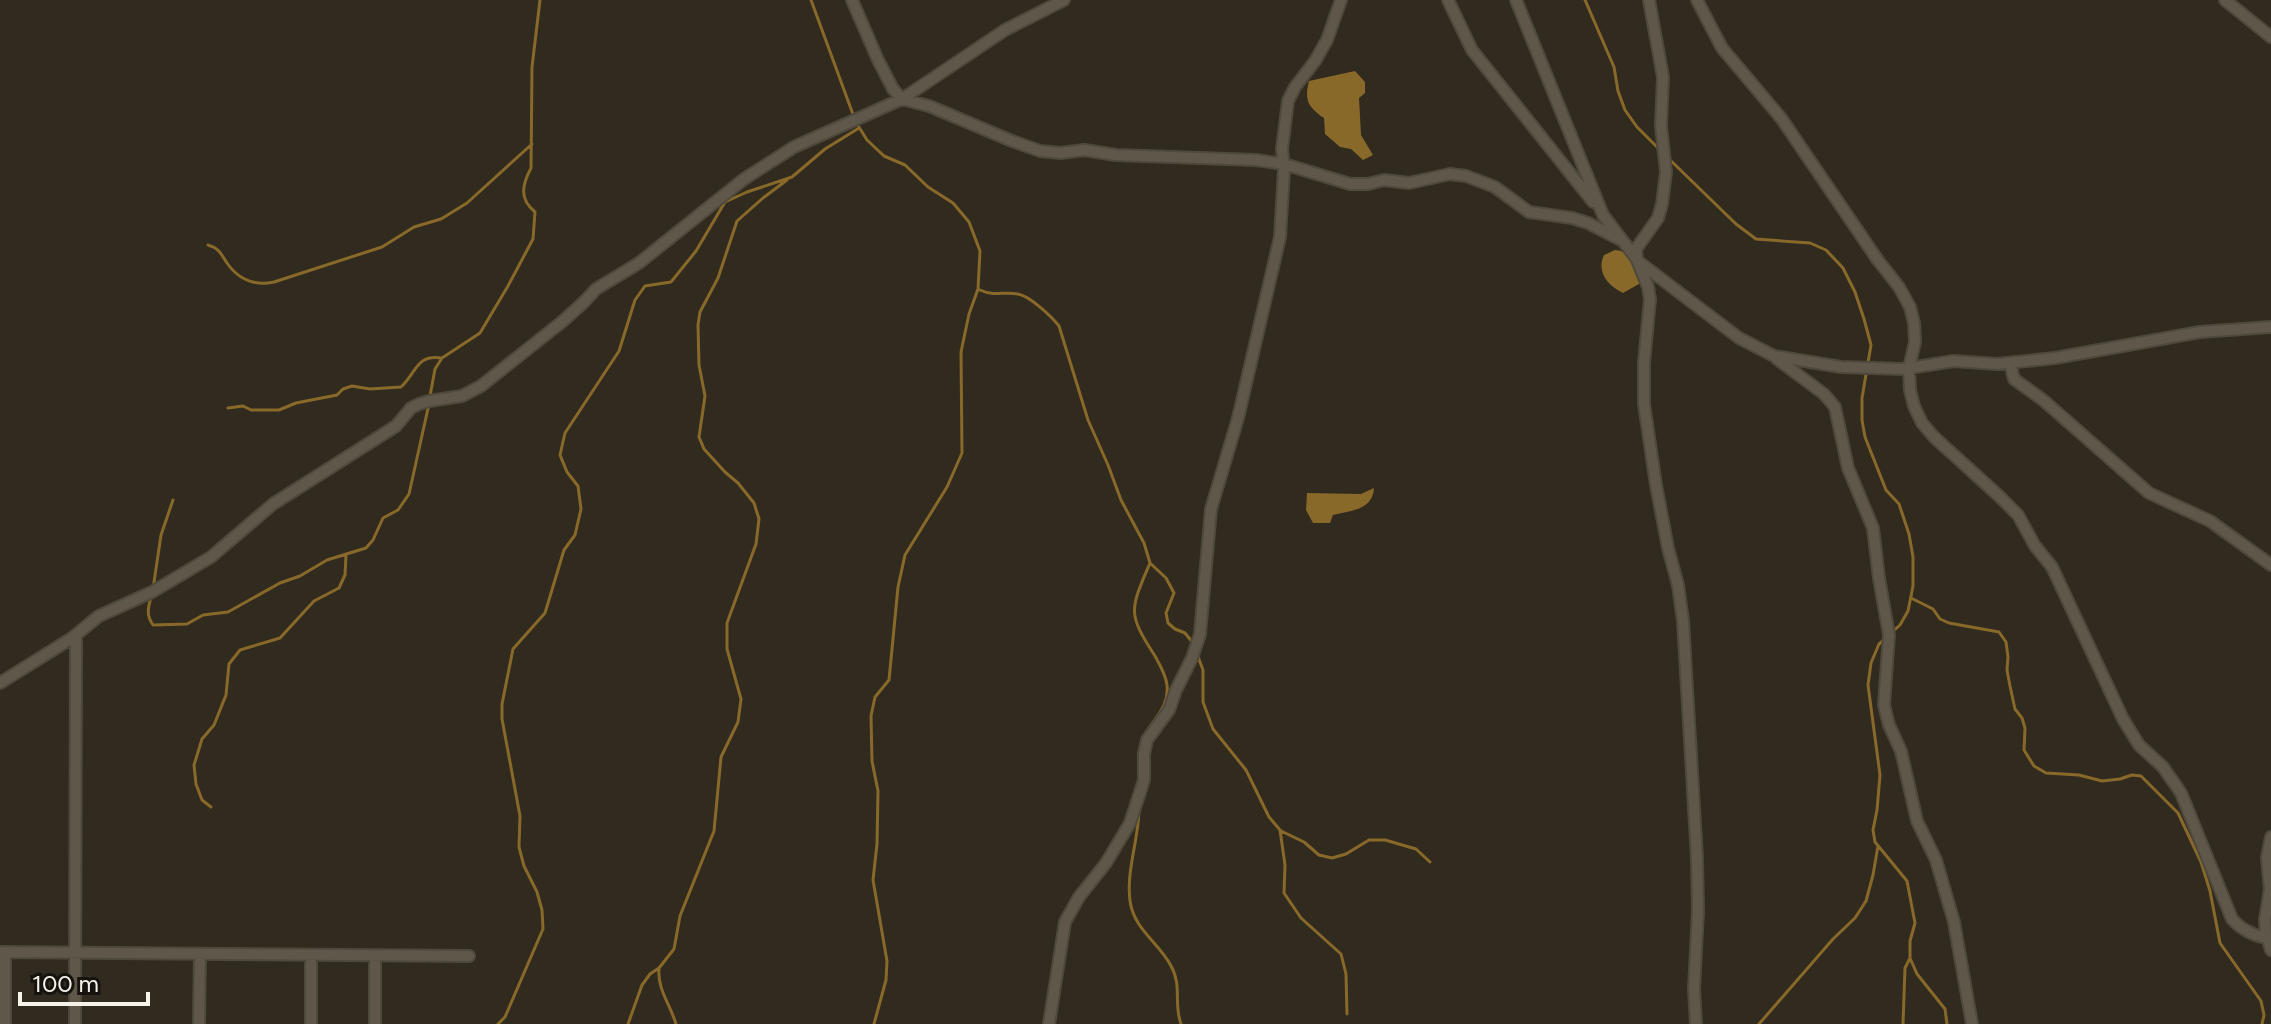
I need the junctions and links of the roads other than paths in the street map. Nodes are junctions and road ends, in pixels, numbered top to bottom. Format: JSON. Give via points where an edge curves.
{"nodes":[{"id":1,"x":852,"y":0,"type":"edge"},
{"id":2,"x":1064,"y":0,"type":"edge"},
{"id":3,"x":1341,"y":0,"type":"edge"},
{"id":4,"x":1448,"y":0,"type":"edge"},
{"id":5,"x":1516,"y":0,"type":"edge"},
{"id":6,"x":1649,"y":0,"type":"edge"},
{"id":7,"x":1697,"y":0,"type":"edge"},
{"id":8,"x":2225,"y":0,"type":"edge"},
{"id":9,"x":2271,"y":37,"type":"edge"},
{"id":10,"x":902,"y":99,"type":"junction"},
{"id":11,"x":1284,"y":164,"type":"junction"},
{"id":12,"x":1603,"y":215,"type":"junction"},
{"id":13,"x":1621,"y":240,"type":"junction"},
{"id":14,"x":1637,"y":260,"type":"junction"},
{"id":15,"x":2271,"y":327,"type":"edge"},
{"id":16,"x":1774,"y":356,"type":"junction"},
{"id":17,"x":2010,"y":363,"type":"junction"},
{"id":18,"x":1909,"y":368,"type":"junction"},
{"id":19,"x":2271,"y":565,"type":"edge"},
{"id":20,"x":76,"y":635,"type":"junction"},
{"id":21,"x":0,"y":683,"type":"edge"},
{"id":22,"x":2271,"y":837,"type":"edge"},
{"id":23,"x":2269,"y":938,"type":"edge"},
{"id":24,"x":2271,"y":950,"type":"edge"},
{"id":25,"x":3,"y":952,"type":"edge"},
{"id":26,"x":75,"y":953,"type":"junction"},
{"id":27,"x":200,"y":954,"type":"junction"},
{"id":28,"x":311,"y":955,"type":"junction"},
{"id":29,"x":375,"y":956,"type":"junction"},
{"id":30,"x":469,"y":956,"type":"dead end"},
{"id":31,"x":5,"y":1024,"type":"edge"},
{"id":32,"x":75,"y":1024,"type":"edge"},
{"id":33,"x":199,"y":1024,"type":"edge"},
{"id":34,"x":311,"y":1024,"type":"edge"},
{"id":35,"x":375,"y":1024,"type":"edge"},
{"id":36,"x":1049,"y":1024,"type":"edge"},
{"id":37,"x":1696,"y":1024,"type":"edge"},
{"id":38,"x":1972,"y":1024,"type":"edge"}],
"edges":[{"from":1,"to":10,"type":"street"},
{"from":2,"to":10,"type":"street","via":[[1005,30]]},
{"from":3,"to":11,"type":"street","via":[[1327,40],[1288,101]]},
{"from":4,"to":12,"type":"street","via":[[1472,50]]},
{"from":5,"to":12,"type":"street"},
{"from":6,"to":14,"type":"street","via":[[1663,77],[1666,172],[1658,218],[1638,244]]},
{"from":7,"to":18,"type":"street","via":[[1722,48],[1781,118],[1899,287],[1914,323]]},
{"from":8,"to":9,"type":"street"},
{"from":10,"to":11,"type":"street","via":[[1040,151]]},
{"from":10,"to":20,"type":"street","via":[[794,147],[757,171],[639,263],[596,289],[481,386],[411,408],[396,426],[273,504],[211,557],[99,616]]},
{"from":11,"to":13,"type":"street","via":[[1350,184],[1466,176],[1495,187],[1529,212],[1572,218]]},
{"from":11,"to":36,"type":"street","via":[[1280,237],[1211,509],[1200,634],[1169,710],[1147,740],[1144,780],[1130,823],[1065,922]]},
{"from":12,"to":13,"type":"street"},
{"from":13,"to":14,"type":"street"},
{"from":14,"to":16,"type":"street","via":[[1739,338]]},
{"from":14,"to":37,"type":"street","via":[[1650,299],[1644,404],[1683,621],[1697,858]]},
{"from":15,"to":17,"type":"street","via":[[2200,332]]},
{"from":16,"to":18,"type":"street","via":[[1841,367]]},
{"from":16,"to":38,"type":"street","via":[[1835,407],[1848,468],[1873,528],[1889,635],[1884,705],[1917,821],[1936,860],[1954,922]]},
{"from":17,"to":18,"type":"street","via":[[1954,361]]},
{"from":17,"to":19,"type":"street","via":[[2014,379],[2149,493],[2210,521]]},
{"from":18,"to":23,"type":"street","via":[[1910,390],[1922,423],[2018,515],[2052,567],[2123,719],[2181,793],[2232,919],[2240,928]]},
{"from":20,"to":21,"type":"street"},
{"from":20,"to":26,"type":"street"},
{"from":22,"to":23,"type":"street","via":[[2265,920]]},
{"from":23,"to":24,"type":"street"},
{"from":25,"to":26,"type":"street"},
{"from":25,"to":31,"type":"street"},
{"from":26,"to":27,"type":"street"},
{"from":26,"to":32,"type":"street"},
{"from":27,"to":28,"type":"street"},
{"from":27,"to":33,"type":"street"},
{"from":28,"to":29,"type":"street"},
{"from":28,"to":34,"type":"street"},
{"from":29,"to":30,"type":"street"},
{"from":29,"to":35,"type":"street"}]}
